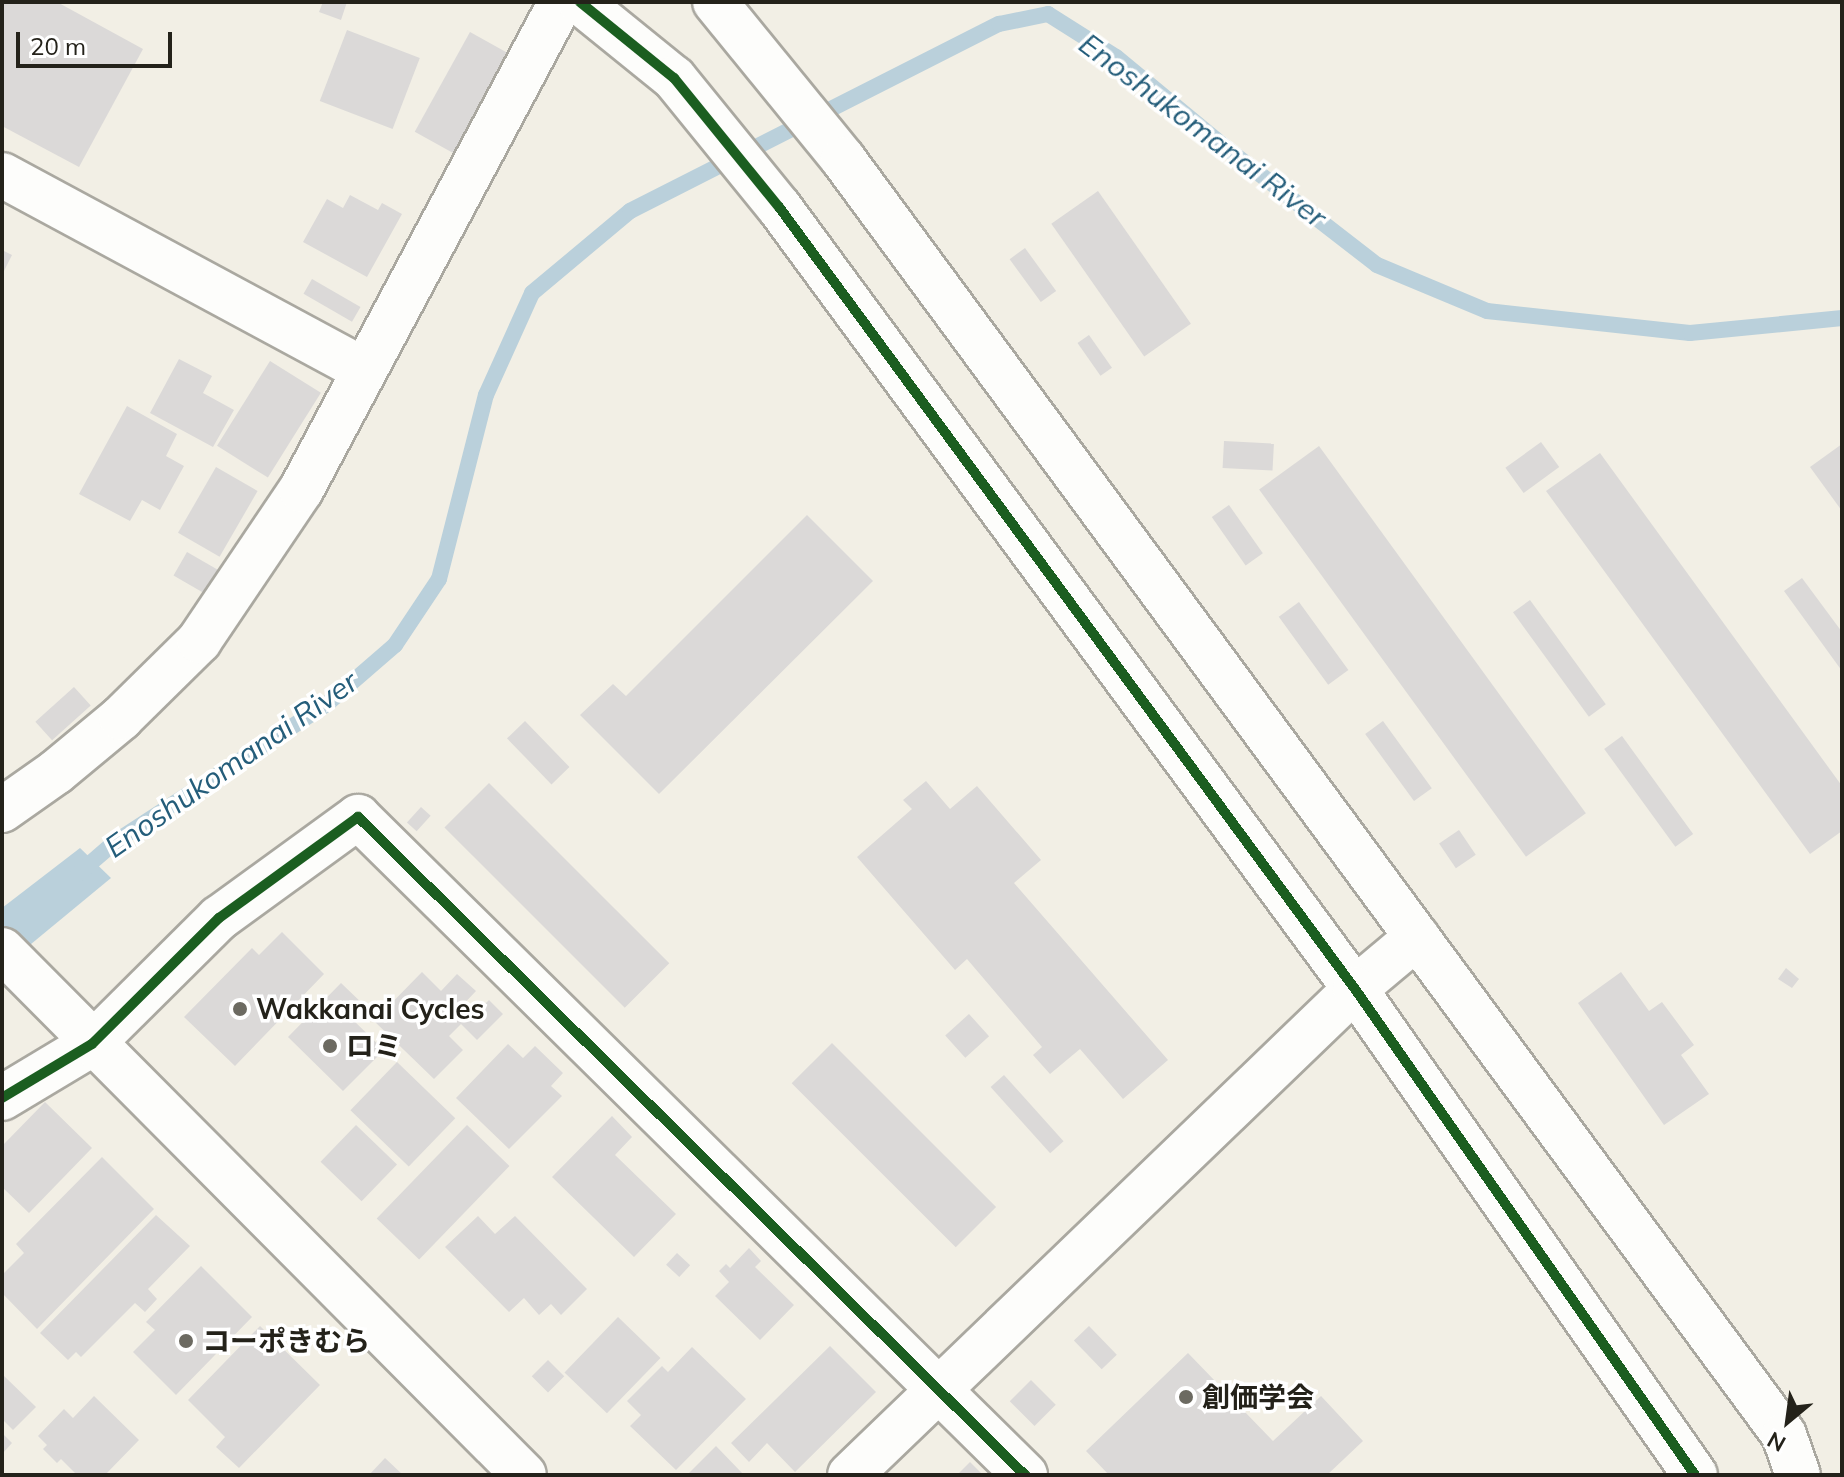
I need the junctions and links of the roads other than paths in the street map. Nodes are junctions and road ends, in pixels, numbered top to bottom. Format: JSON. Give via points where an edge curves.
{"nodes":[{"id":1,"x":561,"y":2,"type":"edge"},
{"id":2,"x":580,"y":2,"type":"edge"},
{"id":3,"x":715,"y":2,"type":"edge"},
{"id":4,"x":2,"y":175,"type":"edge"},
{"id":5,"x":364,"y":370,"type":"junction"},
{"id":6,"x":2,"y":810,"type":"edge"},
{"id":7,"x":1417,"y":937,"type":"junction"},
{"id":8,"x":2,"y":950,"type":"edge"},
{"id":9,"x":1355,"y":989,"type":"junction"},
{"id":10,"x":92,"y":1044,"type":"junction"},
{"id":11,"x":2,"y":1098,"type":"edge"},
{"id":12,"x":940,"y":1388,"type":"junction"},
{"id":13,"x":524,"y":1475,"type":"edge"},
{"id":14,"x":850,"y":1475,"type":"edge"},
{"id":15,"x":1025,"y":1475,"type":"edge"},
{"id":16,"x":1695,"y":1475,"type":"edge"},
{"id":17,"x":1798,"y":1475,"type":"edge"}],
"edges":[{"from":1,"to":5,"type":"street"},
{"from":2,"to":9,"type":"street","via":[[674,78],[779,207]]},
{"from":3,"to":7,"type":"street","via":[[843,159]]},
{"from":4,"to":5,"type":"street"},
{"from":5,"to":6,"type":"street","via":[[301,490],[199,641],[121,718]]},
{"from":7,"to":9,"type":"street"},
{"from":7,"to":17,"type":"street","via":[[1784,1435]]},
{"from":8,"to":10,"type":"street"},
{"from":9,"to":12,"type":"street"},
{"from":9,"to":16,"type":"street"},
{"from":10,"to":11,"type":"street"},
{"from":10,"to":12,"type":"street","via":[[219,918],[358,817]]},
{"from":10,"to":13,"type":"street"},
{"from":12,"to":14,"type":"street"},
{"from":12,"to":15,"type":"street"}]}
